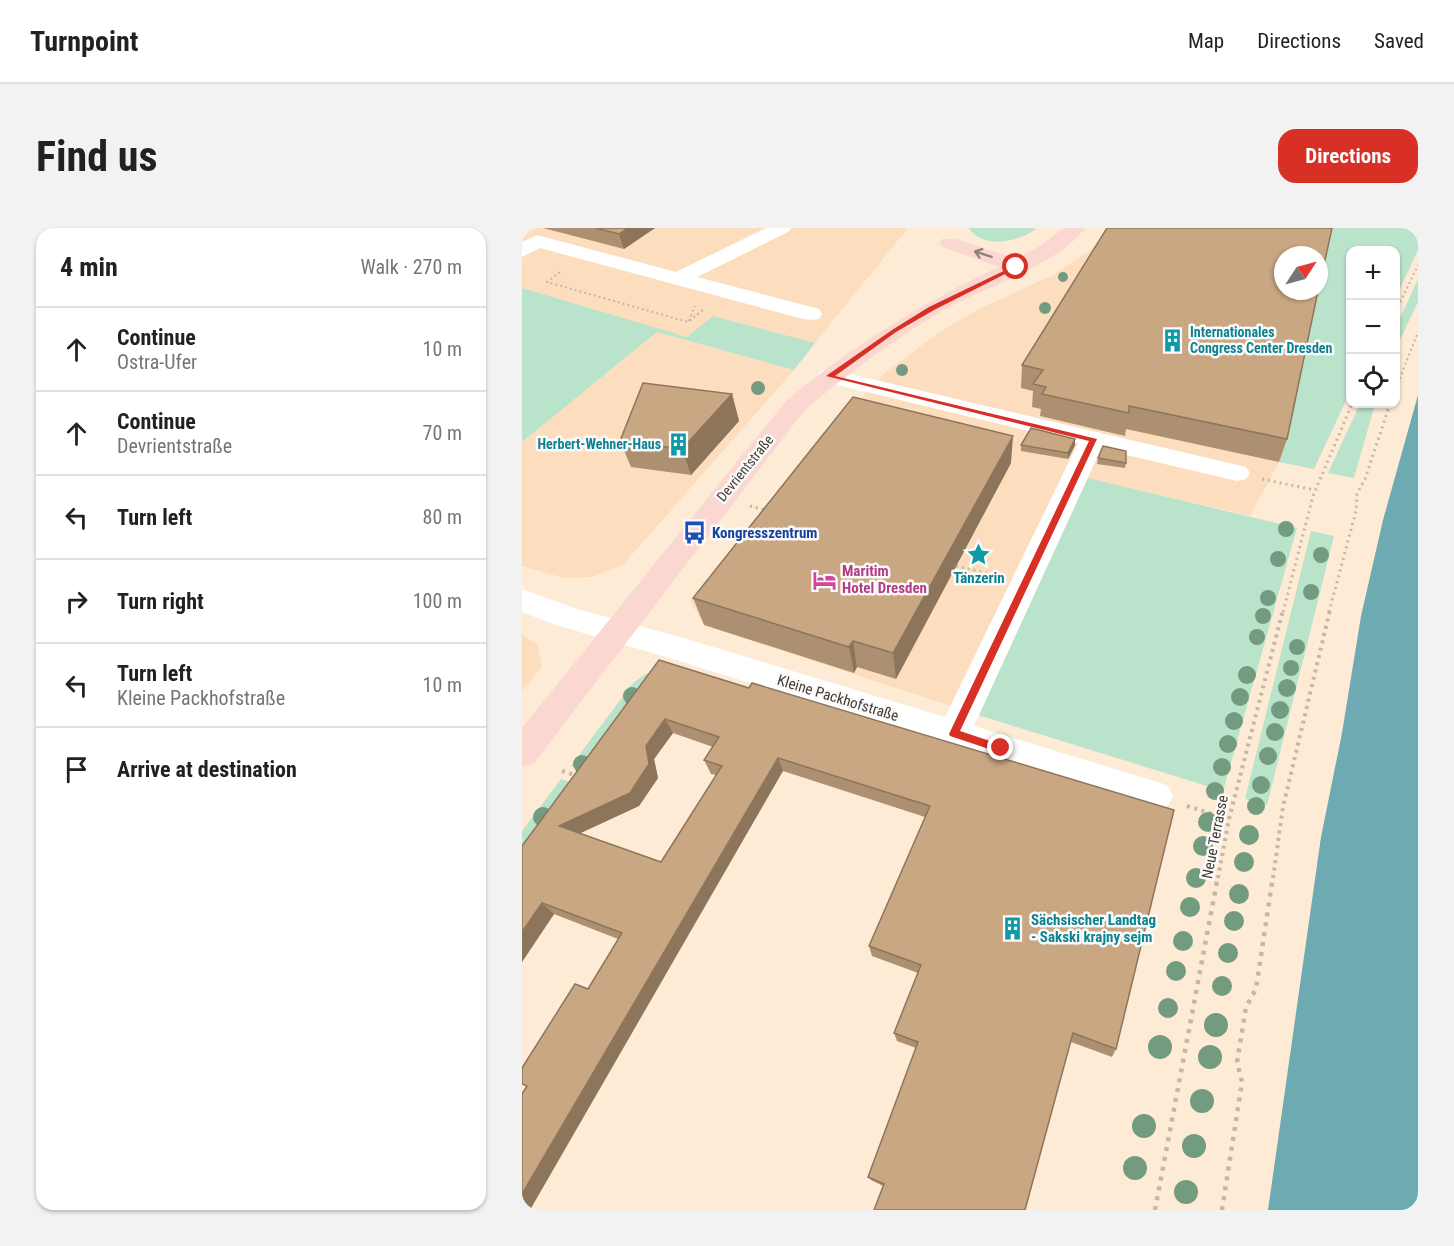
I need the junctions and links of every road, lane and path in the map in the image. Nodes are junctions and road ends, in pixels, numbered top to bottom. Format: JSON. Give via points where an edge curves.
{"nodes":[{"id":1,"x":781,"y":228,"type":"edge"},
{"id":2,"x":1075,"y":228,"type":"edge"},
{"id":3,"x":946,"y":235,"type":"edge"},
{"id":4,"x":522,"y":251,"type":"edge"},
{"id":5,"x":1418,"y":265,"type":"edge"},
{"id":6,"x":1016,"y":267,"type":"junction"},
{"id":7,"x":551,"y":270,"type":"dead end"},
{"id":8,"x":678,"y":279,"type":"junction"},
{"id":9,"x":985,"y":282,"type":"junction"},
{"id":10,"x":1400,"y":301,"type":"edge"},
{"id":11,"x":712,"y":311,"type":"dead end"},
{"id":12,"x":811,"y":314,"type":"dead end"},
{"id":13,"x":1418,"y":332,"type":"edge"},
{"id":14,"x":829,"y":376,"type":"junction"},
{"id":15,"x":1400,"y":376,"type":"edge"},
{"id":16,"x":1350,"y":408,"type":"edge"},
{"id":17,"x":1389,"y":408,"type":"edge"},
{"id":18,"x":1093,"y":439,"type":"junction"},
{"id":19,"x":1237,"y":473,"type":"joint"},
{"id":20,"x":1315,"y":490,"type":"junction"},
{"id":21,"x":751,"y":507,"type":"dead end"},
{"id":22,"x":771,"y":512,"type":"edge"},
{"id":23,"x":956,"y":566,"type":"edge"},
{"id":24,"x":988,"y":573,"type":"dead end"},
{"id":25,"x":522,"y":600,"type":"edge"},
{"id":26,"x":616,"y":632,"type":"junction"},
{"id":27,"x":954,"y":734,"type":"junction"},
{"id":28,"x":522,"y":753,"type":"edge"},
{"id":29,"x":562,"y":771,"type":"dead end"},
{"id":30,"x":581,"y":777,"type":"edge"},
{"id":31,"x":1155,"y":796,"type":"joint"},
{"id":32,"x":1229,"y":819,"type":"junction"},
{"id":33,"x":1155,"y":1210,"type":"edge"},
{"id":34,"x":1222,"y":1210,"type":"edge"}],
"edges":[{"from":1,"to":8,"type":"street"},
{"from":2,"to":6,"type":"main road","name":"Devrientstraße","via":[[1056,245]]},
{"from":6,"to":3,"type":"main road","one_way":true},
{"from":3,"to":9,"type":"main road","via":[[964,268]]},
{"from":4,"to":8,"type":"street","via":[[537,241]]},
{"from":5,"to":10,"type":"path"},
{"from":6,"to":9,"type":"main road","name":"Devrientstraße"},
{"from":7,"to":11,"type":"path","via":[[561,272],[547,282],[688,322],[704,309]]},
{"from":8,"to":12,"type":"street"},
{"from":9,"to":14,"type":"main road","name":"Devrientstraße","via":[[894,331]]},
{"from":13,"to":15,"type":"path"},
{"from":14,"to":18,"type":"street"},
{"from":14,"to":26,"type":"main road","name":"Devrientstraße","via":[[795,406]]},
{"from":16,"to":20,"type":"path","name":"Neue Terrasse"},
{"from":17,"to":34,"type":"path","via":[[1354,504],[1356,511],[1284,807],[1256,989],[1246,1007],[1237,1062],[1242,1082]]},
{"from":18,"to":19,"type":"street"},
{"from":18,"to":27,"type":"street"},
{"from":19,"to":20,"type":"path"},
{"from":20,"to":32,"type":"path","name":"Neue Terrasse"},
{"from":21,"to":22,"type":"path"},
{"from":23,"to":24,"type":"path"},
{"from":25,"to":26,"type":"street","name":"Kleine Packhofstraße"},
{"from":26,"to":27,"type":"street","name":"Kleine Packhofstraße","via":[[680,648]]},
{"from":26,"to":28,"type":"main road","name":"Devrientstraße"},
{"from":27,"to":31,"type":"street","name":"Kleine Packhofstraße"},
{"from":29,"to":30,"type":"path"},
{"from":31,"to":32,"type":"path"},
{"from":32,"to":33,"type":"path","name":"Neue Terrasse"}]}
